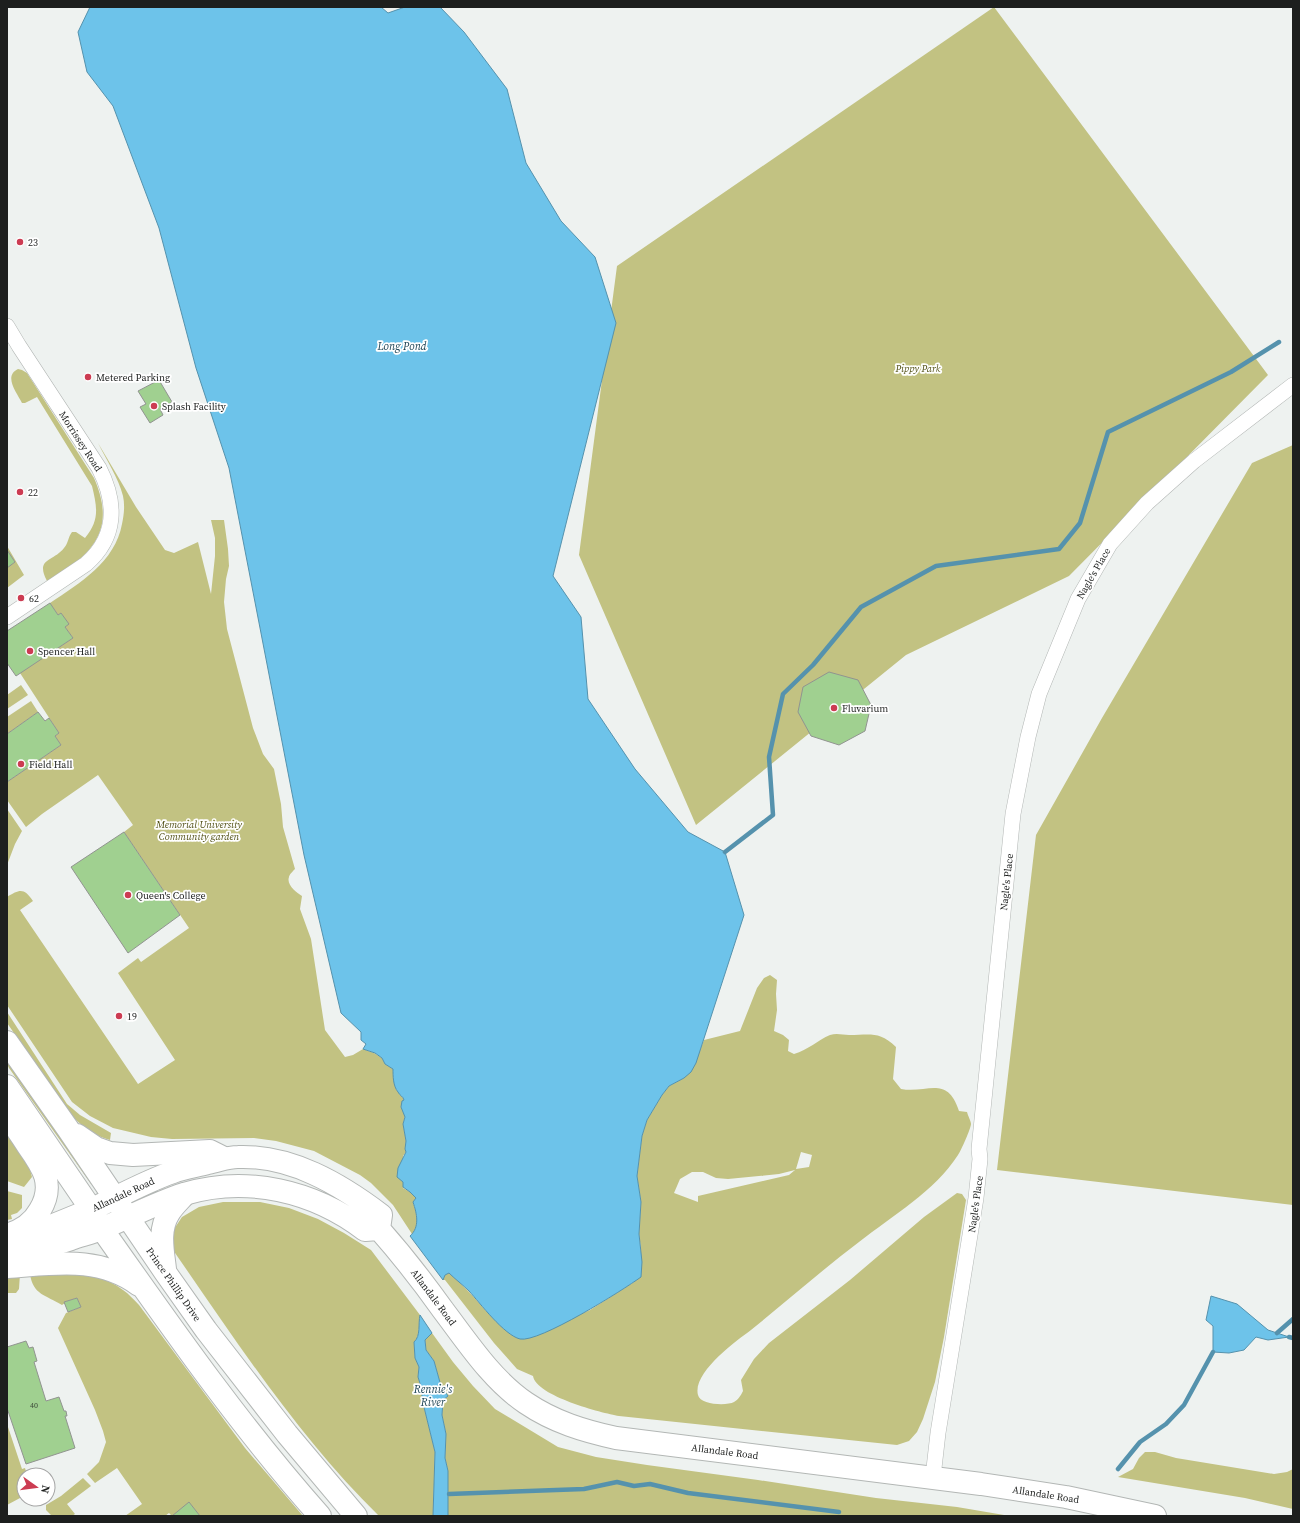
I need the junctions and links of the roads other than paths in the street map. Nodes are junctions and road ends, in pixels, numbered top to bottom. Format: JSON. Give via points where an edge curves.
{"nodes":[{"id":1,"x":7,"y":326,"type":"edge"},
{"id":2,"x":1293,"y":385,"type":"edge"},
{"id":3,"x":7,"y":617,"type":"edge"},
{"id":4,"x":7,"y":1042,"type":"edge"},
{"id":5,"x":7,"y":1086,"type":"edge"},
{"id":6,"x":7,"y":1115,"type":"edge"},
{"id":7,"x":68,"y":1129,"type":"junction"},
{"id":8,"x":224,"y":1158,"type":"junction"},
{"id":9,"x":185,"y":1194,"type":"junction"},
{"id":10,"x":114,"y":1197,"type":"junction"},
{"id":11,"x":91,"y":1209,"type":"junction"},
{"id":12,"x":128,"y":1217,"type":"junction"},
{"id":13,"x":102,"y":1229,"type":"junction"},
{"id":14,"x":379,"y":1229,"type":"junction"},
{"id":15,"x":7,"y":1235,"type":"edge"},
{"id":16,"x":7,"y":1241,"type":"edge"},
{"id":17,"x":7,"y":1258,"type":"edge"},
{"id":18,"x":7,"y":1267,"type":"edge"},
{"id":19,"x":165,"y":1272,"type":"junction"},
{"id":20,"x":146,"y":1290,"type":"junction"},
{"id":21,"x":933,"y":1477,"type":"junction"},
{"id":22,"x":320,"y":1516,"type":"edge"},
{"id":23,"x":356,"y":1516,"type":"edge"},
{"id":24,"x":1155,"y":1516,"type":"edge"}],
"edges":[{"from":1,"to":3,"type":"street","name":"Morrissey Road","via":[[99,468],[110,494],[112,509],[108,534],[96,555]]},
{"from":2,"to":21,"type":"street","name":"Nagle's Place","via":[[1194,461],[1147,503],[1110,544],[1078,599],[1039,694],[1013,814],[976,1198]]},
{"from":4,"to":7,"type":"main road","name":"Prince Phillip Drive"},
{"from":5,"to":11,"type":"main road"},
{"from":6,"to":15,"type":"main road","via":[[39,1161],[47,1180],[44,1203],[30,1224]]},
{"from":7,"to":8,"type":"main road","via":[[96,1148],[110,1153],[132,1155],[210,1151]]},
{"from":7,"to":10,"type":"main road","name":"Prince Phillip Drive"},
{"from":8,"to":10,"type":"main road","name":"Allandale Road","via":[[174,1171]]},
{"from":8,"to":14,"type":"main road","name":"Allandale Road","via":[[261,1158],[289,1164],[312,1173],[346,1191],[381,1216]]},
{"from":9,"to":12,"type":"main road"},
{"from":9,"to":14,"type":"main road","via":[[219,1187],[267,1187],[312,1200],[365,1230]]},
{"from":9,"to":19,"type":"main road","via":[[164,1223],[162,1241]]},
{"from":10,"to":11,"type":"main road","name":"Allandale Road"},
{"from":10,"to":12,"type":"main road","name":"Prince Phillip Drive"},
{"from":11,"to":13,"type":"main road"},
{"from":11,"to":16,"type":"main road","name":"Allandale Road"},
{"from":12,"to":13,"type":"main road"},
{"from":12,"to":19,"type":"main road","name":"Prince Phillip Drive"},
{"from":13,"to":17,"type":"main road"},
{"from":13,"to":20,"type":"main road"},
{"from":14,"to":21,"type":"main road","name":"Allandale Road","via":[[405,1259],[478,1356],[509,1390],[542,1413],[576,1428],[616,1438]]},
{"from":18,"to":20,"type":"main road","via":[[74,1262],[88,1264],[120,1274]]},
{"from":19,"to":23,"type":"main road","name":"Prince Phillip Drive","via":[[206,1330],[287,1434]]},
{"from":20,"to":22,"type":"main road","via":[[260,1446]]},
{"from":21,"to":24,"type":"main road","name":"Allandale Road","via":[[1066,1497]]}]}
